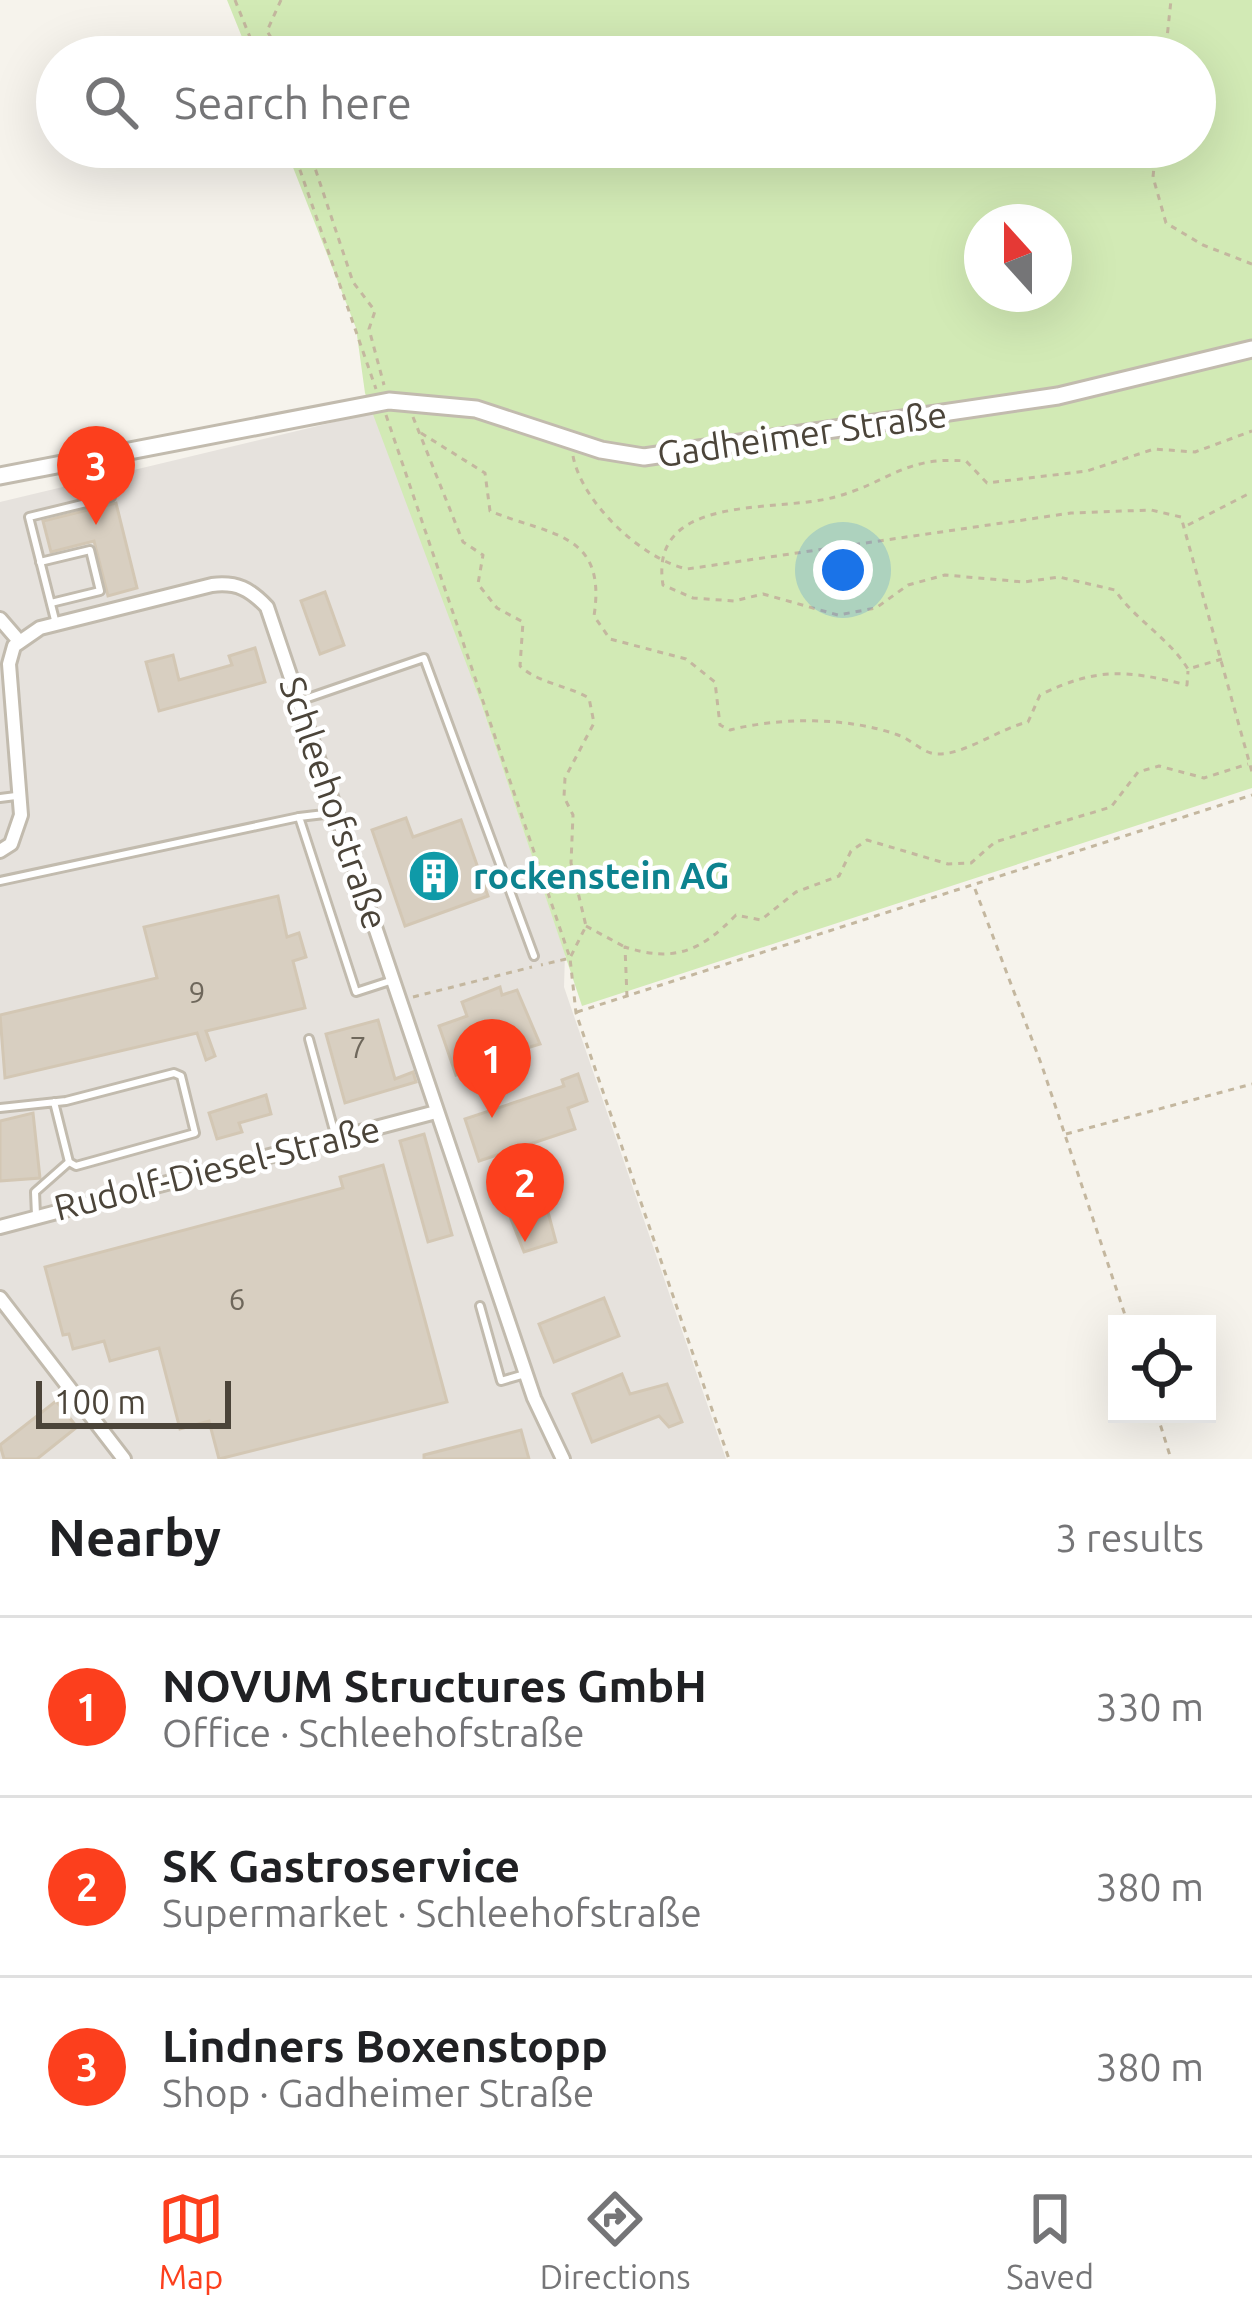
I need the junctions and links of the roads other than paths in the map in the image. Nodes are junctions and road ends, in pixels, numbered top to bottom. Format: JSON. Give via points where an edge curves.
{"nodes":[{"id":1,"x":1252,"y":349,"type":"edge"},
{"id":2,"x":0,"y":476,"type":"edge"},
{"id":3,"x":111,"y":497,"type":"dead end"},
{"id":4,"x":40,"y":562,"type":"junction"},
{"id":5,"x":51,"y":603,"type":"junction"},
{"id":6,"x":0,"y":619,"type":"edge"},
{"id":7,"x":56,"y":624,"type":"junction"},
{"id":8,"x":19,"y":641,"type":"junction"},
{"id":9,"x":5,"y":658,"type":"edge"},
{"id":10,"x":299,"y":701,"type":"junction"},
{"id":11,"x":20,"y":796,"type":"junction"},
{"id":12,"x":0,"y":798,"type":"edge"},
{"id":13,"x":337,"y":812,"type":"junction"},
{"id":14,"x":298,"y":817,"type":"junction"},
{"id":15,"x":0,"y":851,"type":"edge"},
{"id":16,"x":0,"y":881,"type":"edge"},
{"id":17,"x":534,"y":956,"type":"dead end"},
{"id":18,"x":393,"y":980,"type":"junction"},
{"id":19,"x":309,"y":1039,"type":"dead end"},
{"id":20,"x":54,"y":1102,"type":"junction"},
{"id":21,"x":0,"y":1108,"type":"edge"},
{"id":22,"x":436,"y":1112,"type":"junction"},
{"id":23,"x":336,"y":1138,"type":"junction"},
{"id":24,"x":69,"y":1162,"type":"junction"},
{"id":25,"x":36,"y":1215,"type":"junction"},
{"id":26,"x":0,"y":1227,"type":"edge"},
{"id":27,"x":0,"y":1298,"type":"edge"},
{"id":28,"x":480,"y":1306,"type":"dead end"},
{"id":29,"x":526,"y":1374,"type":"junction"},
{"id":30,"x":124,"y":1459,"type":"edge"},
{"id":31,"x":563,"y":1459,"type":"edge"}],
"edges":[{"from":1,"to":2,"type":"street","name":"Gadheimer Straße","via":[[1058,396],[644,457],[476,409],[385,402]]},
{"from":3,"to":4,"type":"lane","via":[[29,518]]},
{"from":4,"to":5,"type":"lane"},
{"from":4,"to":5,"type":"lane","via":[[90,550],[100,591]]},
{"from":5,"to":7,"type":"lane"},
{"from":6,"to":8,"type":"street"},
{"from":7,"to":8,"type":"street","name":"Schleehofstraße"},
{"from":7,"to":10,"type":"street","name":"Schleehofstraße","via":[[232,583],[267,607]]},
{"from":8,"to":9,"type":"street"},
{"from":9,"to":11,"type":"street"},
{"from":10,"to":13,"type":"street","name":"Schleehofstraße"},
{"from":10,"to":17,"type":"lane","via":[[424,658]]},
{"from":11,"to":12,"type":"lane"},
{"from":11,"to":15,"type":"street","via":[[19,830]]},
{"from":13,"to":14,"type":"lane"},
{"from":13,"to":18,"type":"street","name":"Schleehofstraße"},
{"from":14,"to":16,"type":"lane"},
{"from":14,"to":18,"type":"lane","via":[[356,992]]},
{"from":18,"to":22,"type":"street","name":"Schleehofstraße"},
{"from":19,"to":23,"type":"lane"},
{"from":20,"to":21,"type":"lane"},
{"from":20,"to":24,"type":"lane"},
{"from":20,"to":24,"type":"lane","via":[[181,1076],[195,1133]]},
{"from":22,"to":23,"type":"street","name":"Rudolf-Diesel-Straße"},
{"from":22,"to":29,"type":"street","name":"Schleehofstraße"},
{"from":23,"to":25,"type":"street","name":"Rudolf-Diesel-Straße"},
{"from":24,"to":25,"type":"lane","via":[[35,1192]]},
{"from":25,"to":26,"type":"street","name":"Rudolf-Diesel-Straße"},
{"from":27,"to":30,"type":"street"},
{"from":28,"to":29,"type":"lane","via":[[501,1381]]},
{"from":29,"to":31,"type":"street","name":"Schleehofstraße"}]}
